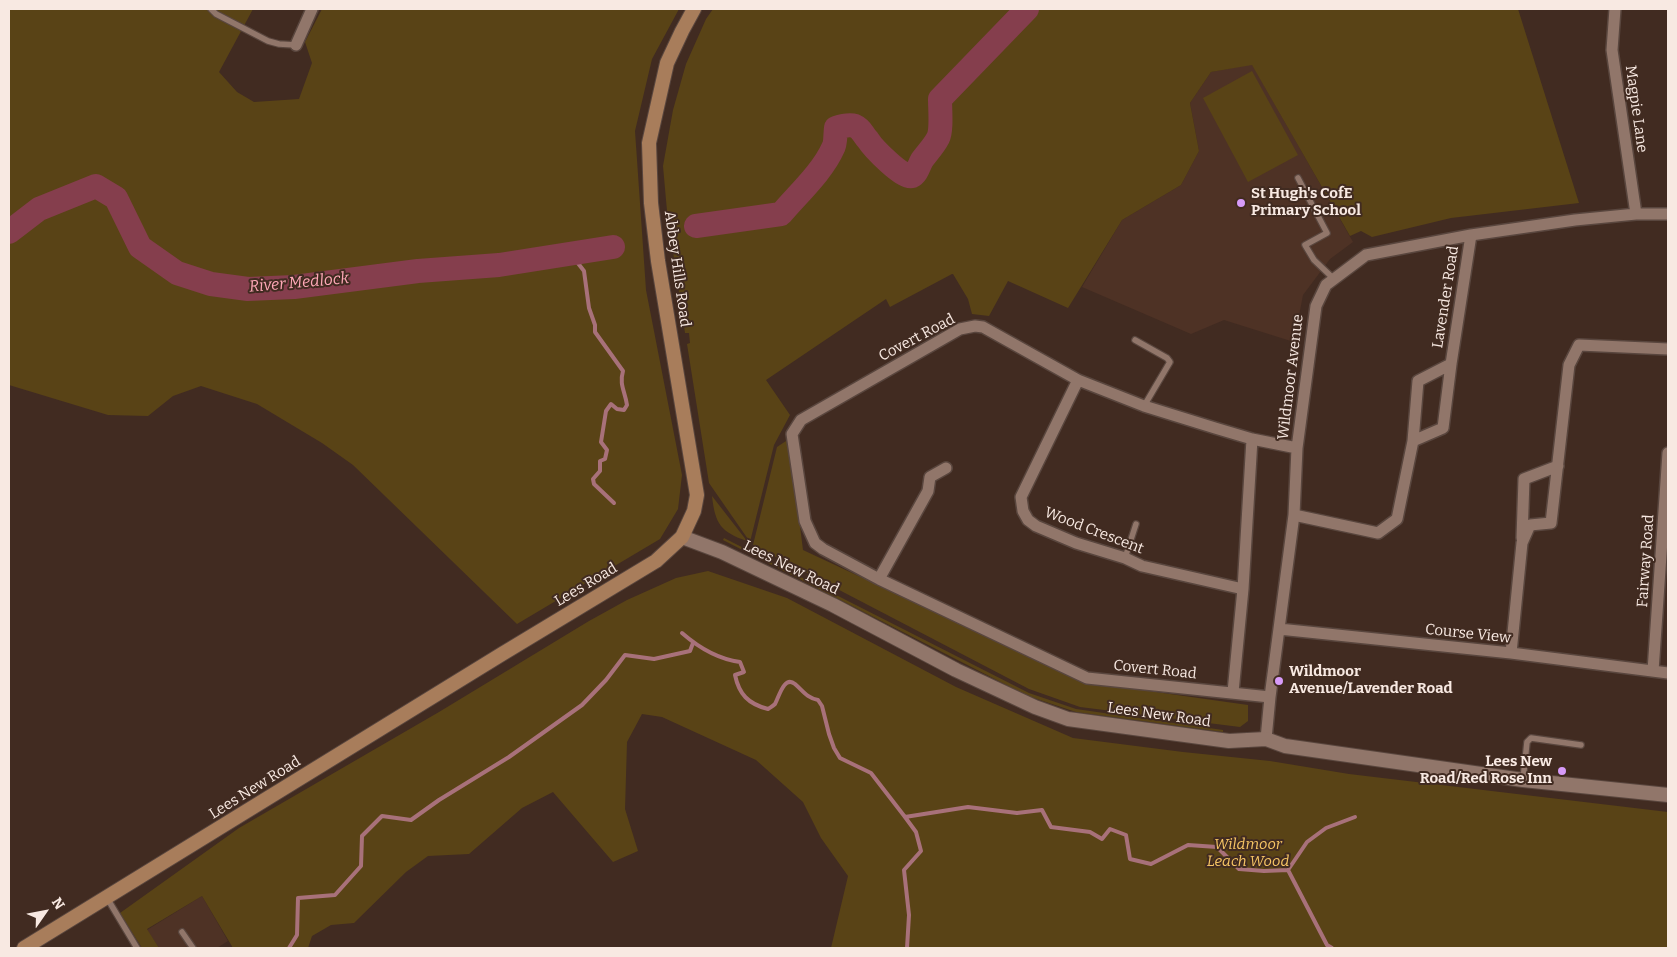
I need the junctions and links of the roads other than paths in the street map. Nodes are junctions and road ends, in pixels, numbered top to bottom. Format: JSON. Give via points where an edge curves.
{"nodes":[{"id":1,"x":212,"y":9,"type":"edge"},
{"id":2,"x":312,"y":9,"type":"edge"},
{"id":3,"x":694,"y":9,"type":"edge"},
{"id":4,"x":1615,"y":9,"type":"edge"},
{"id":5,"x":296,"y":45,"type":"joint"},
{"id":6,"x":1298,"y":178,"type":"dead end"},
{"id":7,"x":1636,"y":214,"type":"junction"},
{"id":8,"x":1668,"y":214,"type":"edge"},
{"id":9,"x":1471,"y":235,"type":"junction"},
{"id":10,"x":1334,"y":279,"type":"junction"},
{"id":11,"x":1135,"y":340,"type":"dead end"},
{"id":12,"x":1668,"y":349,"type":"edge"},
{"id":13,"x":1451,"y":364,"type":"junction"},
{"id":14,"x":1078,"y":380,"type":"junction"},
{"id":15,"x":1144,"y":406,"type":"junction"},
{"id":16,"x":1252,"y":439,"type":"junction"},
{"id":17,"x":1413,"y":441,"type":"junction"},
{"id":18,"x":1297,"y":448,"type":"junction"},
{"id":19,"x":1668,"y":453,"type":"edge"},
{"id":20,"x":1558,"y":466,"type":"junction"},
{"id":21,"x":946,"y":468,"type":"dead end"},
{"id":22,"x":1294,"y":516,"type":"junction"},
{"id":23,"x":1136,"y":524,"type":"dead end"},
{"id":24,"x":682,"y":537,"type":"junction"},
{"id":25,"x":1522,"y":543,"type":"junction"},
{"id":26,"x":1125,"y":558,"type":"junction"},
{"id":27,"x":879,"y":579,"type":"junction"},
{"id":28,"x":1242,"y":589,"type":"junction"},
{"id":29,"x":1279,"y":629,"type":"junction"},
{"id":30,"x":1511,"y":653,"type":"junction"},
{"id":31,"x":502,"y":654,"type":"joint"},
{"id":32,"x":1654,"y":671,"type":"junction"},
{"id":33,"x":1668,"y":673,"type":"edge"},
{"id":34,"x":1233,"y":692,"type":"junction"},
{"id":35,"x":1270,"y":697,"type":"junction"},
{"id":36,"x":1266,"y":739,"type":"junction"},
{"id":37,"x":1581,"y":745,"type":"dead end"},
{"id":38,"x":1523,"y":780,"type":"junction"},
{"id":39,"x":1668,"y":795,"type":"edge"},
{"id":40,"x":107,"y":898,"type":"junction"},
{"id":41,"x":182,"y":932,"type":"dead end"},
{"id":42,"x":191,"y":946,"type":"edge"},
{"id":43,"x":24,"y":948,"type":"edge"},
{"id":44,"x":137,"y":948,"type":"edge"},
{"id":45,"x":182,"y":948,"type":"edge"}],
"edges":[{"from":1,"to":5,"type":"lane","via":[[268,41]]},
{"from":2,"to":5,"type":"street"},
{"from":3,"to":24,"type":"main road","name":"Abbey Hills Road","via":[[667,63],[650,143],[651,203],[658,261],[697,495],[694,511]]},
{"from":4,"to":7,"type":"street","name":"Magpie Lane","via":[[1612,50]]},
{"from":6,"to":10,"type":"lane","via":[[1327,233],[1306,245],[1314,260]]},
{"from":7,"to":8,"type":"street","name":"Wildmoor Avenue"},
{"from":7,"to":9,"type":"street","name":"Wildmoor Avenue"},
{"from":9,"to":10,"type":"street","name":"Wildmoor Avenue","via":[[1366,255]]},
{"from":9,"to":13,"type":"street","name":"Lavender Road"},
{"from":10,"to":18,"type":"street","name":"Wildmoor Avenue","via":[[1326,285],[1316,306]]},
{"from":11,"to":15,"type":"lane","via":[[1170,362]]},
{"from":12,"to":20,"type":"street","via":[[1579,345],[1568,365]]},
{"from":13,"to":17,"type":"street","name":"Lavender Road","via":[[1443,428]]},
{"from":13,"to":17,"type":"street","name":"Lavender Road","via":[[1418,381]]},
{"from":14,"to":15,"type":"street","name":"Covert Road"},
{"from":14,"to":26,"type":"street","name":"Wood Crescent","via":[[1021,497],[1022,511],[1036,526]]},
{"from":14,"to":27,"type":"street","name":"Covert Road","via":[[983,327],[975,326],[960,329],[801,420],[792,434],[810,535],[823,549]]},
{"from":15,"to":16,"type":"street","name":"Covert Road"},
{"from":16,"to":18,"type":"street","name":"Covert Road"},
{"from":16,"to":28,"type":"street","name":"Wildmoor Avenue"},
{"from":17,"to":22,"type":"street","name":"Lavender Road","via":[[1397,519],[1378,533]]},
{"from":18,"to":22,"type":"street","name":"Wildmoor Avenue"},
{"from":19,"to":32,"type":"street","name":"Fairway Road"},
{"from":20,"to":25,"type":"street","via":[[1552,523],[1530,525]]},
{"from":20,"to":25,"type":"street","via":[[1524,479]]},
{"from":21,"to":27,"type":"street","via":[[930,477],[928,491]]},
{"from":22,"to":29,"type":"street","name":"Wildmoor Avenue"},
{"from":23,"to":26,"type":"lane"},
{"from":24,"to":31,"type":"main road","name":"Lees Road","via":[[656,561]]},
{"from":24,"to":36,"type":"street","name":"Lees New Road","via":[[722,552],[965,674],[1060,716],[1229,741]]},
{"from":25,"to":30,"type":"street"},
{"from":26,"to":28,"type":"street","name":"Wood Crescent","via":[[1142,566]]},
{"from":27,"to":34,"type":"street","name":"Covert Road","via":[[1087,678]]},
{"from":28,"to":34,"type":"street","name":"Wildmoor Avenue"},
{"from":29,"to":30,"type":"street","name":"Course View"},
{"from":29,"to":35,"type":"street","name":"Wildmoor Avenue"},
{"from":30,"to":32,"type":"street","name":"Course View"},
{"from":31,"to":40,"type":"main road","name":"Lees New Road"},
{"from":32,"to":33,"type":"street","name":"Course View"},
{"from":34,"to":35,"type":"street","name":"Covert Road"},
{"from":35,"to":36,"type":"street","name":"Wildmoor Avenue"},
{"from":36,"to":38,"type":"street","name":"Lees New Road","via":[[1285,746]]},
{"from":37,"to":38,"type":"lane","via":[[1531,738],[1527,742]]},
{"from":38,"to":39,"type":"street","name":"Lees New Road"},
{"from":40,"to":43,"type":"main road","name":"Lees New Road"},
{"from":40,"to":44,"type":"lane"},
{"from":41,"to":42,"type":"lane"},
{"from":42,"to":45,"type":"lane"}]}
